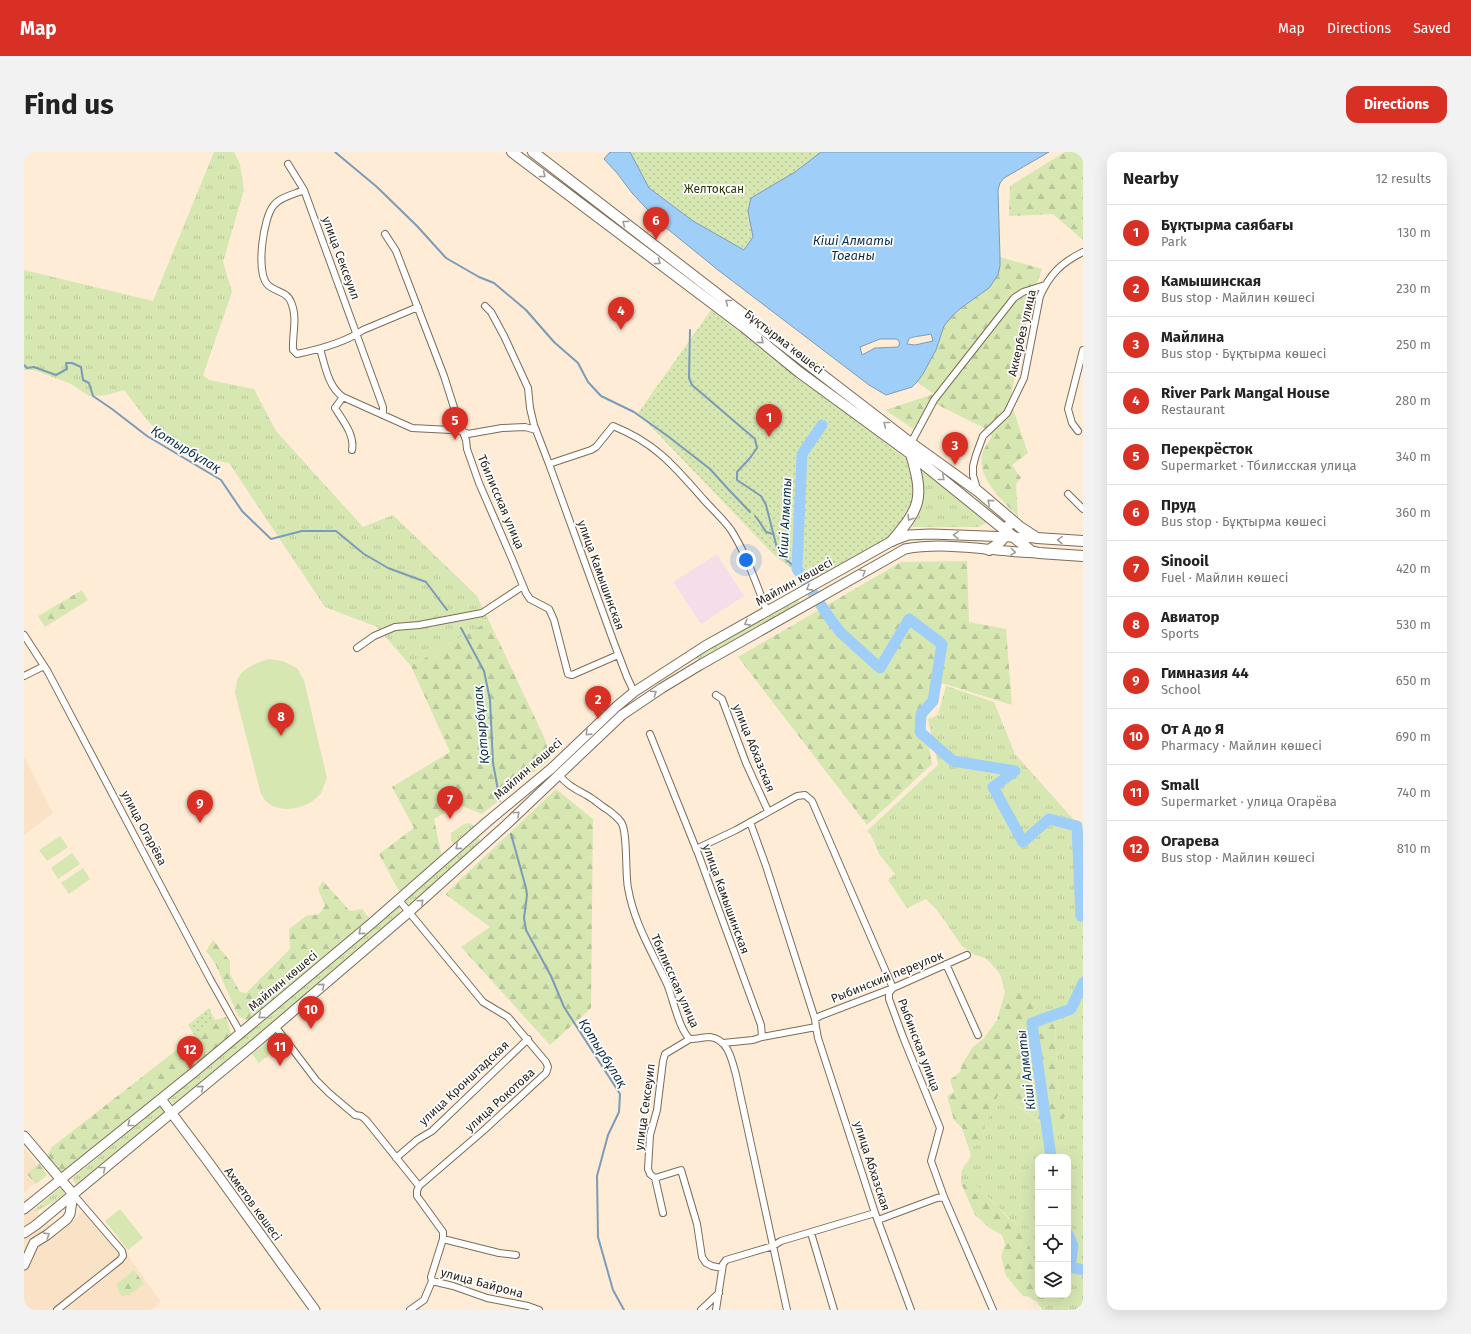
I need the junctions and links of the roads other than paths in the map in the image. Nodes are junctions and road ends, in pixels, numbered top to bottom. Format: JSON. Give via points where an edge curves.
{"nodes":[{"id":1,"x":512,"y":152,"type":"edge"},
{"id":2,"x":533,"y":152,"type":"edge"},
{"id":3,"x":288,"y":164,"type":"dead end"},
{"id":4,"x":304,"y":190,"type":"junction"},
{"id":5,"x":385,"y":234,"type":"dead end"},
{"id":6,"x":1083,"y":252,"type":"edge"},
{"id":7,"x":1045,"y":285,"type":"junction"},
{"id":8,"x":485,"y":306,"type":"dead end"},
{"id":9,"x":418,"y":308,"type":"junction"},
{"id":10,"x":357,"y":334,"type":"junction"},
{"id":11,"x":320,"y":349,"type":"junction"},
{"id":12,"x":1083,"y":350,"type":"edge"},
{"id":13,"x":343,"y":397,"type":"junction"},
{"id":14,"x":382,"y":414,"type":"junction"},
{"id":15,"x":536,"y":430,"type":"junction"},
{"id":16,"x":462,"y":431,"type":"junction"},
{"id":17,"x":1078,"y":431,"type":"dead end"},
{"id":18,"x":911,"y":443,"type":"junction"},
{"id":19,"x":352,"y":450,"type":"dead end"},
{"id":20,"x":911,"y":454,"type":"junction"},
{"id":21,"x":549,"y":464,"type":"junction"},
{"id":22,"x":979,"y":492,"type":"junction"},
{"id":23,"x":1068,"y":494,"type":"dead end"},
{"id":24,"x":1083,"y":509,"type":"edge"},
{"id":25,"x":1007,"y":516,"type":"junction"},
{"id":26,"x":1009,"y":535,"type":"junction"},
{"id":27,"x":1037,"y":538,"type":"junction"},
{"id":28,"x":892,"y":541,"type":"junction"},
{"id":29,"x":1083,"y":541,"type":"edge"},
{"id":30,"x":989,"y":550,"type":"junction"},
{"id":31,"x":1039,"y":553,"type":"junction"},
{"id":32,"x":1083,"y":556,"type":"edge"},
{"id":33,"x":523,"y":586,"type":"junction"},
{"id":34,"x":767,"y":611,"type":"junction"},
{"id":35,"x":24,"y":635,"type":"edge"},
{"id":36,"x":357,"y":648,"type":"dead end"},
{"id":37,"x":618,"y":656,"type":"junction"},
{"id":38,"x":44,"y":666,"type":"junction"},
{"id":39,"x":24,"y":676,"type":"edge"},
{"id":40,"x":634,"y":692,"type":"junction"},
{"id":41,"x":716,"y":695,"type":"dead end"},
{"id":42,"x":650,"y":734,"type":"dead end"},
{"id":43,"x":559,"y":775,"type":"junction"},
{"id":44,"x":768,"y":811,"type":"junction"},
{"id":45,"x":750,"y":822,"type":"junction"},
{"id":46,"x":473,"y":834,"type":"junction"},
{"id":47,"x":486,"y":844,"type":"junction"},
{"id":48,"x":696,"y":849,"type":"junction"},
{"id":49,"x":399,"y":900,"type":"junction"},
{"id":50,"x":409,"y":912,"type":"junction"},
{"id":51,"x":967,"y":955,"type":"dead end"},
{"id":52,"x":946,"y":964,"type":"junction"},
{"id":53,"x":893,"y":988,"type":"junction"},
{"id":54,"x":815,"y":1019,"type":"junction"},
{"id":55,"x":275,"y":1026,"type":"junction"},
{"id":56,"x":816,"y":1028,"type":"junction"},
{"id":57,"x":241,"y":1034,"type":"junction"},
{"id":58,"x":978,"y":1035,"type":"dead end"},
{"id":59,"x":762,"y":1037,"type":"junction"},
{"id":60,"x":528,"y":1039,"type":"junction"},
{"id":61,"x":690,"y":1039,"type":"junction"},
{"id":62,"x":723,"y":1043,"type":"junction"},
{"id":63,"x":161,"y":1099,"type":"junction"},
{"id":64,"x":172,"y":1113,"type":"junction"},
{"id":65,"x":24,"y":1136,"type":"edge"},
{"id":66,"x":396,"y":1158,"type":"junction"},
{"id":67,"x":655,"y":1178,"type":"junction"},
{"id":68,"x":60,"y":1179,"type":"junction"},
{"id":69,"x":419,"y":1186,"type":"junction"},
{"id":70,"x":73,"y":1194,"type":"junction"},
{"id":71,"x":944,"y":1197,"type":"junction"},
{"id":72,"x":24,"y":1209,"type":"edge"},
{"id":73,"x":663,"y":1213,"type":"dead end"},
{"id":74,"x":876,"y":1213,"type":"junction"},
{"id":75,"x":878,"y":1220,"type":"junction"},
{"id":76,"x":36,"y":1225,"type":"junction"},
{"id":77,"x":24,"y":1228,"type":"edge"},
{"id":78,"x":24,"y":1233,"type":"edge"},
{"id":79,"x":811,"y":1233,"type":"junction"},
{"id":80,"x":442,"y":1239,"type":"junction"},
{"id":81,"x":774,"y":1246,"type":"junction"},
{"id":82,"x":516,"y":1254,"type":"dead end"},
{"id":83,"x":24,"y":1265,"type":"edge"},
{"id":84,"x":722,"y":1268,"type":"junction"},
{"id":85,"x":432,"y":1281,"type":"junction"},
{"id":86,"x":719,"y":1293,"type":"junction"},
{"id":87,"x":57,"y":1310,"type":"edge"},
{"id":88,"x":314,"y":1310,"type":"edge"},
{"id":89,"x":410,"y":1310,"type":"edge"},
{"id":90,"x":539,"y":1310,"type":"edge"},
{"id":91,"x":701,"y":1310,"type":"edge"},
{"id":92,"x":716,"y":1310,"type":"edge"},
{"id":93,"x":787,"y":1310,"type":"edge"},
{"id":94,"x":834,"y":1310,"type":"edge"},
{"id":95,"x":911,"y":1310,"type":"edge"},
{"id":96,"x":993,"y":1310,"type":"edge"}],
"edges":[{"from":1,"to":20,"type":"main road","name":"Бұқтырма көшесі","one_way":true,"via":[[744,327],[795,369]]},
{"from":18,"to":2,"type":"main road","name":"Бұқтырма көшесі","one_way":true},
{"from":3,"to":4,"type":"street","name":"улица Сексеуил"},
{"from":4,"to":10,"type":"street","name":"улица Сексеуил"},
{"from":4,"to":11,"type":"street","via":[[276,202],[268,214],[262,268],[268,284],[291,301],[295,316],[293,350],[296,354]]},
{"from":5,"to":9,"type":"street","name":"Тбилисская улица","via":[[396,251]]},
{"from":6,"to":7,"type":"street","name":"Аккербез улица","via":[[1057,268]]},
{"from":7,"to":18,"type":"street","via":[[1023,292],[1014,298],[934,400]]},
{"from":7,"to":22,"type":"street","name":"Аккербез улица","via":[[1040,296],[1024,378],[1007,413],[983,436],[976,455],[973,475]]},
{"from":8,"to":15,"type":"street","name":"улица Камышинская","via":[[504,336],[528,388]]},
{"from":9,"to":10,"type":"street"},
{"from":9,"to":16,"type":"street","name":"Тбилисская улица"},
{"from":10,"to":11,"type":"street"},
{"from":10,"to":14,"type":"street","name":"улица Сексеуил","via":[[383,406]]},
{"from":11,"to":13,"type":"street","via":[[331,383]]},
{"from":12,"to":17,"type":"street","via":[[1068,409],[1072,424]]},
{"from":13,"to":14,"type":"street"},
{"from":13,"to":19,"type":"street","via":[[335,408],[349,431]]},
{"from":14,"to":16,"type":"street","via":[[412,428]]},
{"from":15,"to":16,"type":"street","via":[[525,427],[468,434]]},
{"from":15,"to":21,"type":"street","name":"улица Камышинская"},
{"from":16,"to":33,"type":"street","name":"Тбилисская улица","via":[[479,483]]},
{"from":18,"to":22,"type":"main road","name":"Бұқтырма көшесі"},
{"from":20,"to":26,"type":"main road","name":"Бұқтырма көшесі","one_way":true},
{"from":20,"to":28,"type":"main road","one_way":true,"via":[[917,474],[918,497],[912,516]]},
{"from":21,"to":34,"type":"street","via":[[591,450],[613,426],[643,441],[679,472],[730,530],[746,560]]},
{"from":21,"to":37,"type":"street","name":"улица Камышинская"},
{"from":25,"to":22,"type":"main road","name":"Бұқтырма көшесі","one_way":true},
{"from":23,"to":24,"type":"street"},
{"from":25,"to":26,"type":"main road"},
{"from":25,"to":27,"type":"main road","name":"Бұқтырма көшесі"},
{"from":26,"to":27,"type":"main road","name":"Майлин көшесі"},
{"from":26,"to":28,"type":"main road","name":"Майлин көшесі","one_way":true,"via":[[908,535]]},
{"from":26,"to":30,"type":"main road"},
{"from":26,"to":31,"type":"main road","name":"Бұқтырма көшесі"},
{"from":29,"to":27,"type":"main road","name":"Майлин көшесі","one_way":true},
{"from":28,"to":34,"type":"main road","name":"Майлин көшесі","one_way":true},
{"from":30,"to":31,"type":"main road","name":"Майлин көшесі","one_way":true},
{"from":43,"to":30,"type":"main road","name":"Майлин көшесі","one_way":true,"via":[[634,706],[700,665],[905,549],[946,546]]},
{"from":31,"to":32,"type":"main road","name":"Майлин көшесі"},
{"from":33,"to":36,"type":"street","via":[[482,613],[419,625],[395,626]]},
{"from":33,"to":37,"type":"street","name":"Тбилисская улица","via":[[530,599],[549,609],[568,674],[572,675]]},
{"from":34,"to":40,"type":"main road","name":"Майлин көшесі","one_way":true,"via":[[705,646]]},
{"from":35,"to":38,"type":"street","name":"улица Огарёва"},
{"from":37,"to":40,"type":"street","name":"улица Камышинская"},
{"from":38,"to":39,"type":"street"},
{"from":38,"to":57,"type":"street","name":"улица Огарёва"},
{"from":40,"to":46,"type":"main road","name":"Майлин көшесі","one_way":true,"via":[[552,768]]},
{"from":41,"to":44,"type":"street","name":"улица Абхазская","via":[[722,699],[746,763]]},
{"from":42,"to":48,"type":"street","name":"улица Камышинская"},
{"from":47,"to":43,"type":"main road","name":"Майлин көшесі","one_way":true},
{"from":43,"to":61,"type":"street","name":"Тбилисская улица","via":[[565,784],[588,796],[622,822],[625,832],[627,888],[635,915]]},
{"from":44,"to":45,"type":"street","name":"Рыбинская улица"},
{"from":44,"to":53,"type":"street","name":"Рыбинская улица","via":[[797,796],[805,795],[812,801]]},
{"from":45,"to":48,"type":"street","name":"Рыбинская улица"},
{"from":45,"to":54,"type":"street","name":"улица Абхазская"},
{"from":46,"to":47,"type":"main road","via":[[483,836]]},
{"from":46,"to":49,"type":"main road","name":"Майлин көшесі","one_way":true},
{"from":50,"to":47,"type":"main road","name":"Майлин көшесі","one_way":true},
{"from":48,"to":59,"type":"street","name":"улица Камышинская","via":[[758,1016]]},
{"from":49,"to":50,"type":"street","name":"улица Рокотова"},
{"from":49,"to":57,"type":"main road","name":"Майлин көшесі","one_way":true},
{"from":55,"to":50,"type":"main road","name":"Майлин көшесі","one_way":true},
{"from":50,"to":60,"type":"street","name":"улица Рокотова","via":[[483,1002],[508,1017]]},
{"from":51,"to":52,"type":"street","name":"Рыбинский переулок"},
{"from":52,"to":53,"type":"street","name":"Рыбинский переулок"},
{"from":52,"to":58,"type":"street"},
{"from":53,"to":54,"type":"street","name":"Рыбинский переулок"},
{"from":53,"to":71,"type":"street","name":"Рыбинская улица","via":[[889,998],[940,1128],[931,1161]]},
{"from":54,"to":56,"type":"street","name":"улица Абхазская"},
{"from":64,"to":55,"type":"main road","name":"Майлин көшесі","one_way":true},
{"from":55,"to":66,"type":"street","via":[[316,1080],[355,1114],[366,1120]]},
{"from":56,"to":59,"type":"street"},
{"from":56,"to":74,"type":"street","name":"улица Абхазская"},
{"from":57,"to":63,"type":"main road","name":"Майлин көшесі"},
{"from":59,"to":62,"type":"street"},
{"from":60,"to":66,"type":"street","name":"улица Кронштадская","via":[[432,1131]]},
{"from":60,"to":69,"type":"street","name":"улица Рокотова","via":[[546,1062],[546,1073]]},
{"from":61,"to":62,"type":"street","name":"Тбилисская улица","via":[[710,1037]]},
{"from":61,"to":67,"type":"street","name":"улица Сексеуил","via":[[665,1054],[649,1145],[648,1169]]},
{"from":62,"to":81,"type":"street","via":[[736,1075]]},
{"from":63,"to":64,"type":"main road","name":"Ахметов көшесі"},
{"from":63,"to":68,"type":"main road","name":"Майлин көшесі","one_way":true},
{"from":70,"to":64,"type":"main road","name":"Майлин көшесі","one_way":true},
{"from":64,"to":88,"type":"main road","name":"Ахметов көшесі"},
{"from":65,"to":68,"type":"main road"},
{"from":66,"to":69,"type":"street"},
{"from":67,"to":73,"type":"street","name":"улица Сексеуил"},
{"from":67,"to":84,"type":"street","via":[[681,1170],[697,1224],[702,1257],[706,1263]]},
{"from":68,"to":70,"type":"main road"},
{"from":68,"to":72,"type":"main road","name":"Майлин көшесі"},
{"from":69,"to":80,"type":"street","via":[[416,1196],[440,1228]]},
{"from":70,"to":76,"type":"main road","name":"Майлин көшесі"},
{"from":83,"to":70,"type":"main road","one_way":true,"via":[[34,1243],[67,1219]]},
{"from":70,"to":87,"type":"street","via":[[122,1251],[123,1256]]},
{"from":71,"to":75,"type":"street"},
{"from":71,"to":96,"type":"street","name":"Рыбинская улица"},
{"from":74,"to":75,"type":"street","name":"улица Абхазская"},
{"from":74,"to":79,"type":"street"},
{"from":75,"to":95,"type":"street","name":"улица Абхазская"},
{"from":76,"to":77,"type":"main road"},
{"from":76,"to":78,"type":"main road","name":"Майлин көшесі"},
{"from":79,"to":81,"type":"street","via":[[781,1241]]},
{"from":79,"to":94,"type":"street"},
{"from":80,"to":82,"type":"street","via":[[499,1253]]},
{"from":80,"to":85,"type":"street"},
{"from":81,"to":84,"type":"street","via":[[726,1260]]},
{"from":81,"to":93,"type":"street"},
{"from":84,"to":86,"type":"street"},
{"from":85,"to":89,"type":"street","name":"улица Байрона","via":[[424,1300]]},
{"from":85,"to":90,"type":"street","name":"улица Байрона","via":[[486,1298]]},
{"from":86,"to":91,"type":"street"},
{"from":86,"to":92,"type":"street"}]}
